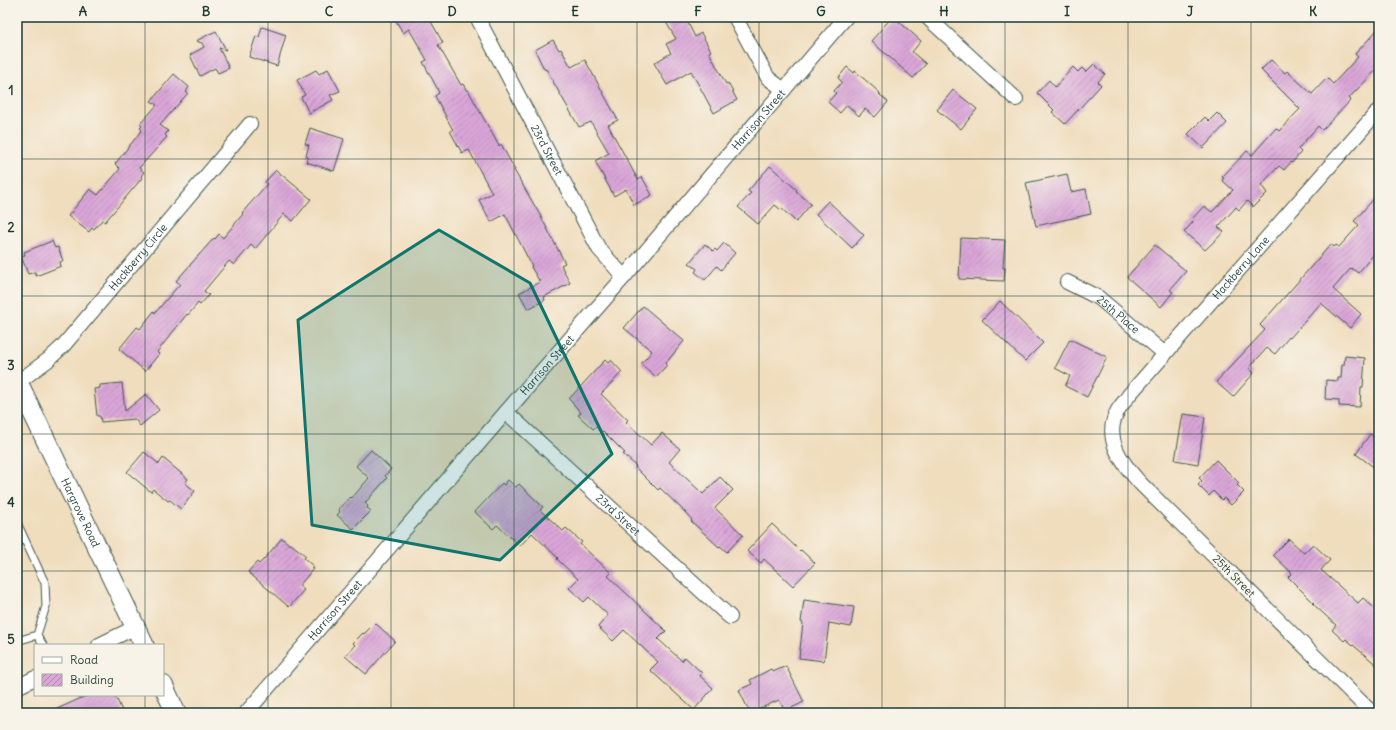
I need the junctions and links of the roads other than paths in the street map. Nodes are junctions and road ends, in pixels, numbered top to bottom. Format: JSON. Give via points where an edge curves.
{"nodes":[{"id":1,"x":477,"y":17,"type":"edge"},
{"id":2,"x":735,"y":17,"type":"edge"},
{"id":3,"x":846,"y":17,"type":"edge"},
{"id":4,"x":927,"y":17,"type":"edge"},
{"id":5,"x":784,"y":90,"type":"junction"},
{"id":6,"x":1016,"y":99,"type":"dead end"},
{"id":7,"x":1379,"y":110,"type":"edge"},
{"id":8,"x":250,"y":124,"type":"dead end"},
{"id":9,"x":624,"y":277,"type":"junction"},
{"id":10,"x":1067,"y":282,"type":"dead end"},
{"id":11,"x":1165,"y":354,"type":"junction"},
{"id":12,"x":18,"y":381,"type":"edge"},
{"id":13,"x":506,"y":412,"type":"junction"},
{"id":14,"x":1111,"y":430,"type":"joint"},
{"id":15,"x":17,"y":523,"type":"edge"},
{"id":16,"x":730,"y":618,"type":"dead end"},
{"id":17,"x":136,"y":627,"type":"junction"},
{"id":18,"x":37,"y":635,"type":"junction"},
{"id":19,"x":17,"y":642,"type":"edge"},
{"id":20,"x":42,"y":644,"type":"edge"},
{"id":21,"x":101,"y":644,"type":"edge"},
{"id":22,"x":144,"y":644,"type":"edge"},
{"id":23,"x":34,"y":678,"type":"edge"},
{"id":24,"x":17,"y":686,"type":"edge"},
{"id":25,"x":164,"y":687,"type":"edge"},
{"id":26,"x":176,"y":713,"type":"edge"},
{"id":27,"x":246,"y":713,"type":"edge"},
{"id":28,"x":1372,"y":713,"type":"edge"}],
"edges":[{"from":1,"to":9,"type":"street","name":"23rd Street","via":[[599,249]]},
{"from":2,"to":5,"type":"street","via":[[768,78]]},
{"from":3,"to":5,"type":"street","name":"Harrison Street"},
{"from":4,"to":6,"type":"street"},
{"from":5,"to":9,"type":"street","name":"Harrison Street"},
{"from":7,"to":11,"type":"street","name":"Hackberry Lane"},
{"from":8,"to":12,"type":"street","name":"Hackberry Circle","via":[[63,346]]},
{"from":9,"to":13,"type":"street","name":"Harrison Street"},
{"from":10,"to":11,"type":"street","name":"25th Place","via":[[1099,298]]},
{"from":11,"to":14,"type":"street","name":"Hackberry Lane","via":[[1117,411]]},
{"from":12,"to":17,"type":"main road","name":"Hargrove Road"},
{"from":13,"to":16,"type":"street","name":"23rd Street"},
{"from":13,"to":27,"type":"street","name":"Harrison Street"},
{"from":14,"to":28,"type":"street","name":"25th Street","via":[[1116,451],[1140,483]]},
{"from":15,"to":18,"type":"lane","via":[[45,583],[46,606]]},
{"from":17,"to":21,"type":"street"},
{"from":17,"to":22,"type":"main road","name":"Hargrove Road"},
{"from":18,"to":19,"type":"lane"},
{"from":18,"to":20,"type":"lane"},
{"from":23,"to":24,"type":"street"},
{"from":25,"to":26,"type":"main road"}]}
